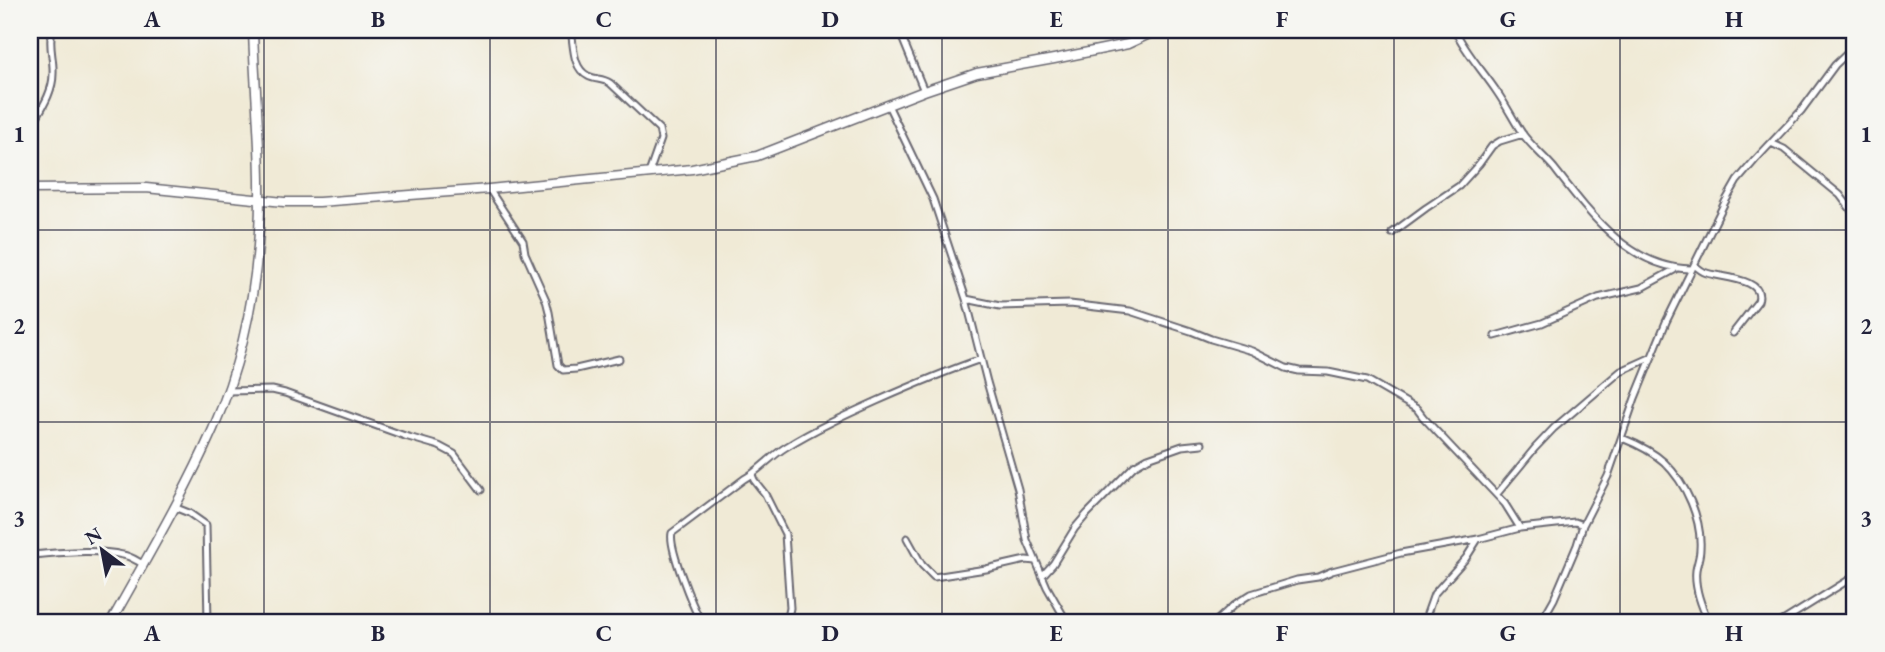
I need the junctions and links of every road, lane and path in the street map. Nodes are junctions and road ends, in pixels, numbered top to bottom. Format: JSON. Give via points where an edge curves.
{"nodes":[{"id":1,"x":52,"y":30,"type":"edge"},
{"id":2,"x":253,"y":30,"type":"edge"},
{"id":3,"x":571,"y":30,"type":"edge"},
{"id":4,"x":900,"y":30,"type":"edge"},
{"id":5,"x":1158,"y":30,"type":"edge"},
{"id":6,"x":1455,"y":30,"type":"edge"},
{"id":7,"x":1855,"y":46,"type":"edge"},
{"id":8,"x":924,"y":90,"type":"junction"},
{"id":9,"x":888,"y":105,"type":"junction"},
{"id":10,"x":30,"y":129,"type":"edge"},
{"id":11,"x":1523,"y":134,"type":"junction"},
{"id":12,"x":1771,"y":143,"type":"junction"},
{"id":13,"x":649,"y":173,"type":"junction"},
{"id":14,"x":30,"y":189,"type":"edge"},
{"id":15,"x":489,"y":189,"type":"junction"},
{"id":16,"x":261,"y":199,"type":"junction"},
{"id":17,"x":1855,"y":215,"type":"edge"},
{"id":18,"x":1392,"y":233,"type":"dead end"},
{"id":19,"x":1692,"y":267,"type":"junction"},
{"id":20,"x":1676,"y":269,"type":"junction"},
{"id":21,"x":966,"y":299,"type":"junction"},
{"id":22,"x":1733,"y":333,"type":"dead end"},
{"id":23,"x":1495,"y":336,"type":"dead end"},
{"id":24,"x":1653,"y":357,"type":"junction"},
{"id":25,"x":620,"y":359,"type":"dead end"},
{"id":26,"x":981,"y":359,"type":"junction"},
{"id":27,"x":227,"y":391,"type":"junction"},
{"id":28,"x":1622,"y":438,"type":"junction"},
{"id":29,"x":1202,"y":444,"type":"dead end"},
{"id":30,"x":752,"y":475,"type":"junction"},
{"id":31,"x":481,"y":490,"type":"dead end"},
{"id":32,"x":1497,"y":495,"type":"junction"},
{"id":33,"x":174,"y":507,"type":"junction"},
{"id":34,"x":1583,"y":526,"type":"junction"},
{"id":35,"x":1520,"y":528,"type":"junction"},
{"id":36,"x":907,"y":538,"type":"dead end"},
{"id":37,"x":1478,"y":539,"type":"junction"},
{"id":38,"x":30,"y":555,"type":"edge"},
{"id":39,"x":1035,"y":561,"type":"junction"},
{"id":40,"x":143,"y":564,"type":"junction"},
{"id":41,"x":1042,"y":576,"type":"junction"},
{"id":42,"x":1855,"y":576,"type":"edge"},
{"id":43,"x":111,"y":622,"type":"edge"},
{"id":44,"x":208,"y":622,"type":"edge"},
{"id":45,"x":701,"y":622,"type":"edge"},
{"id":46,"x":787,"y":622,"type":"edge"},
{"id":47,"x":1067,"y":622,"type":"edge"},
{"id":48,"x":1215,"y":622,"type":"edge"},
{"id":49,"x":1424,"y":622,"type":"edge"},
{"id":50,"x":1541,"y":622,"type":"edge"},
{"id":51,"x":1709,"y":622,"type":"edge"},
{"id":52,"x":1782,"y":622,"type":"edge"}],
"edges":[{"from":1,"to":10,"type":"street","via":[[52,84]]},
{"from":2,"to":16,"type":"street"},
{"from":3,"to":13,"type":"street","via":[[579,69],[591,78],[605,79],[659,129]]},
{"from":4,"to":8,"type":"street"},
{"from":5,"to":8,"type":"street","via":[[1128,44],[977,73]]},
{"from":6,"to":11,"type":"street"},
{"from":7,"to":12,"type":"street"},
{"from":8,"to":9,"type":"street"},
{"from":9,"to":13,"type":"street","via":[[757,156]]},
{"from":9,"to":21,"type":"street","via":[[933,199]]},
{"from":11,"to":18,"type":"street","via":[[1492,146],[1459,186]]},
{"from":11,"to":20,"type":"street","via":[[1610,234],[1651,261]]},
{"from":12,"to":17,"type":"street","via":[[1840,195]]},
{"from":12,"to":19,"type":"street","via":[[1737,181]]},
{"from":13,"to":15,"type":"street"},
{"from":14,"to":16,"type":"street","via":[[146,188]]},
{"from":15,"to":16,"type":"street","via":[[318,202]]},
{"from":15,"to":25,"type":"street","via":[[523,241],[549,312],[558,365],[563,370],[576,369]]},
{"from":16,"to":27,"type":"street","via":[[247,323]]},
{"from":19,"to":20,"type":"street"},
{"from":19,"to":22,"type":"street","via":[[1737,279],[1759,291],[1758,301]]},
{"from":19,"to":24,"type":"street"},
{"from":20,"to":23,"type":"street","via":[[1642,288],[1598,298],[1542,323]]},
{"from":21,"to":26,"type":"street"},
{"from":21,"to":32,"type":"street","via":[[1009,306],[1070,304],[1120,309],[1252,351],[1286,368],[1367,380],[1417,409]]},
{"from":24,"to":28,"type":"street"},
{"from":24,"to":32,"type":"street","via":[[1621,371],[1554,428]]},
{"from":26,"to":30,"type":"street","via":[[841,417],[783,448]]},
{"from":26,"to":39,"type":"street"},
{"from":27,"to":31,"type":"street","via":[[285,393],[439,446],[454,454]]},
{"from":27,"to":33,"type":"street"},
{"from":28,"to":34,"type":"street"},
{"from":28,"to":51,"type":"street","via":[[1667,464],[1689,500],[1699,527],[1697,589]]},
{"from":29,"to":41,"type":"street","via":[[1182,446],[1134,466],[1075,528]]},
{"from":30,"to":45,"type":"street","via":[[672,533],[671,545]]},
{"from":30,"to":46,"type":"street","via":[[785,534]]},
{"from":32,"to":35,"type":"street"},
{"from":33,"to":40,"type":"street"},
{"from":33,"to":44,"type":"street","via":[[206,525]]},
{"from":34,"to":35,"type":"street","via":[[1575,522]]},
{"from":34,"to":50,"type":"street"},
{"from":35,"to":37,"type":"street"},
{"from":36,"to":39,"type":"street","via":[[934,577]]},
{"from":37,"to":48,"type":"street","via":[[1271,587],[1251,594]]},
{"from":37,"to":49,"type":"street","via":[[1434,594]]},
{"from":38,"to":40,"type":"street","via":[[101,553],[124,555]]},
{"from":39,"to":41,"type":"street"},
{"from":40,"to":43,"type":"street"},
{"from":41,"to":47,"type":"street"},
{"from":42,"to":52,"type":"street"}]}
